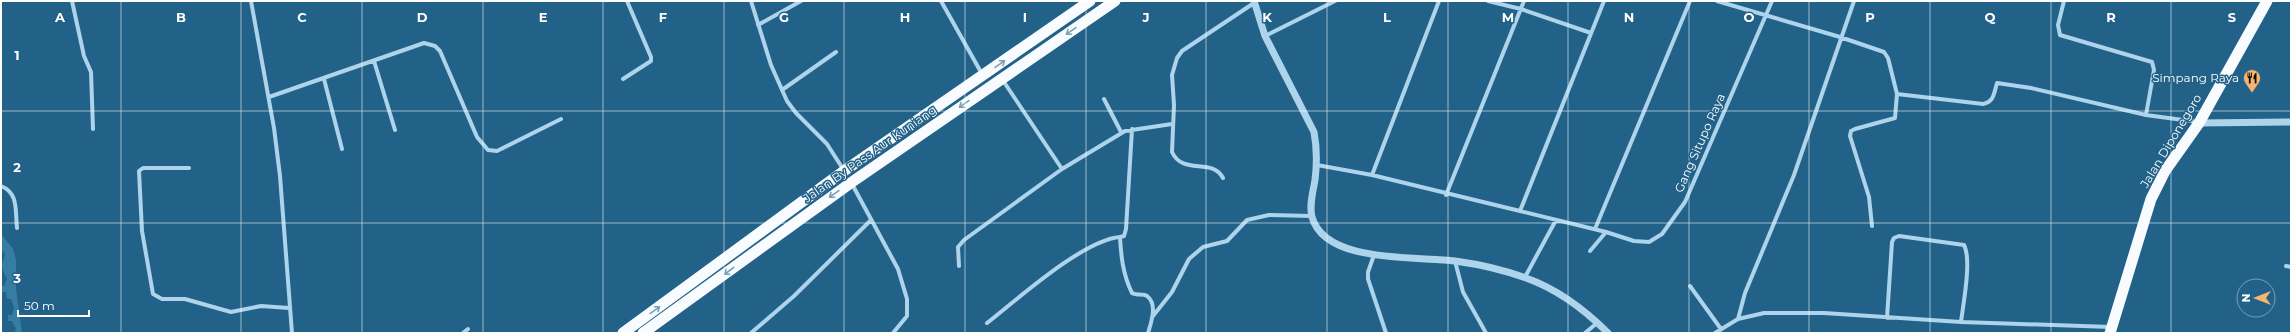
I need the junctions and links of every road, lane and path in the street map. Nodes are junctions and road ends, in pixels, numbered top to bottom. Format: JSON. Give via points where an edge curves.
{"nodes":[{"id":1,"x":72,"y":1,"type":"edge"},
{"id":2,"x":251,"y":1,"type":"edge"},
{"id":3,"x":627,"y":1,"type":"edge"},
{"id":4,"x":751,"y":1,"type":"edge"},
{"id":5,"x":801,"y":1,"type":"edge"},
{"id":6,"x":941,"y":1,"type":"edge"},
{"id":7,"x":1115,"y":1,"type":"edge"},
{"id":8,"x":1335,"y":1,"type":"edge"},
{"id":9,"x":1439,"y":1,"type":"edge"},
{"id":10,"x":1488,"y":1,"type":"edge"},
{"id":11,"x":1524,"y":1,"type":"edge"},
{"id":12,"x":1604,"y":1,"type":"edge"},
{"id":13,"x":1690,"y":1,"type":"edge"},
{"id":14,"x":1717,"y":1,"type":"edge"},
{"id":15,"x":1772,"y":1,"type":"edge"},
{"id":16,"x":1854,"y":1,"type":"edge"},
{"id":17,"x":2064,"y":1,"type":"edge"},
{"id":18,"x":2267,"y":1,"type":"edge"},
{"id":19,"x":1254,"y":2,"type":"edge"},
{"id":20,"x":1088,"y":3,"type":"edge"},
{"id":21,"x":1521,"y":9,"type":"junction"},
{"id":22,"x":1093,"y":15,"type":"junction"},
{"id":23,"x":1766,"y":15,"type":"junction"},
{"id":24,"x":758,"y":25,"type":"junction"},
{"id":25,"x":1591,"y":33,"type":"junction"},
{"id":26,"x":1265,"y":36,"type":"junction"},
{"id":27,"x":1840,"y":37,"type":"junction"},
{"id":28,"x":836,"y":52,"type":"dead end"},
{"id":29,"x":374,"y":61,"type":"junction"},
{"id":30,"x":983,"y":76,"type":"junction"},
{"id":31,"x":324,"y":79,"type":"junction"},
{"id":32,"x":624,"y":79,"type":"dead end"},
{"id":33,"x":1001,"y":79,"type":"junction"},
{"id":34,"x":782,"y":90,"type":"junction"},
{"id":35,"x":1897,"y":94,"type":"junction"},
{"id":36,"x":269,"y":97,"type":"junction"},
{"id":37,"x":1104,"y":99,"type":"dead end"},
{"id":38,"x":2146,"y":115,"type":"junction"},
{"id":39,"x":561,"y":119,"type":"dead end"},
{"id":40,"x":2198,"y":122,"type":"junction"},
{"id":41,"x":2291,"y":122,"type":"edge"},
{"id":42,"x":1172,"y":124,"type":"junction"},
{"id":43,"x":93,"y":129,"type":"dead end"},
{"id":44,"x":1132,"y":129,"type":"junction"},
{"id":45,"x":395,"y":130,"type":"dead end"},
{"id":46,"x":1121,"y":132,"type":"junction"},
{"id":47,"x":342,"y":149,"type":"dead end"},
{"id":48,"x":858,"y":162,"type":"junction"},
{"id":49,"x":1317,"y":166,"type":"junction"},
{"id":50,"x":189,"y":168,"type":"dead end"},
{"id":51,"x":1062,"y":169,"type":"junction"},
{"id":52,"x":844,"y":171,"type":"junction"},
{"id":53,"x":865,"y":173,"type":"junction"},
{"id":54,"x":1372,"y":175,"type":"junction"},
{"id":55,"x":1223,"y":178,"type":"dead end"},
{"id":56,"x":852,"y":182,"type":"junction"},
{"id":57,"x":1,"y":186,"type":"edge"},
{"id":58,"x":1446,"y":195,"type":"junction"},
{"id":59,"x":1520,"y":211,"type":"junction"},
{"id":60,"x":1312,"y":216,"type":"junction"},
{"id":61,"x":871,"y":220,"type":"junction"},
{"id":62,"x":1556,"y":220,"type":"junction"},
{"id":63,"x":769,"y":225,"type":"junction"},
{"id":64,"x":1872,"y":226,"type":"dead end"},
{"id":65,"x":18,"y":228,"type":"dead end"},
{"id":66,"x":1595,"y":229,"type":"junction"},
{"id":67,"x":1606,"y":232,"type":"junction"},
{"id":68,"x":775,"y":236,"type":"junction"},
{"id":69,"x":1120,"y":237,"type":"junction"},
{"id":70,"x":1590,"y":251,"type":"dead end"},
{"id":71,"x":1374,"y":255,"type":"junction"},
{"id":72,"x":1455,"y":261,"type":"junction"},
{"id":73,"x":959,"y":266,"type":"dead end"},
{"id":74,"x":2286,"y":266,"type":"dead end"},
{"id":75,"x":2291,"y":267,"type":"edge"},
{"id":76,"x":1525,"y":277,"type":"junction"},
{"id":77,"x":1690,"y":286,"type":"dead end"},
{"id":78,"x":289,"y":308,"type":"junction"},
{"id":79,"x":1152,"y":317,"type":"junction"},
{"id":80,"x":1738,"y":318,"type":"junction"},
{"id":81,"x":1887,"y":318,"type":"junction"},
{"id":82,"x":987,"y":322,"type":"dead end"},
{"id":83,"x":1598,"y":322,"type":"junction"},
{"id":84,"x":1961,"y":322,"type":"junction"},
{"id":85,"x":468,"y":329,"type":"dead end"},
{"id":86,"x":1721,"y":329,"type":"junction"},
{"id":87,"x":2110,"y":330,"type":"edge"},
{"id":88,"x":292,"y":333,"type":"edge"},
{"id":89,"x":463,"y":333,"type":"edge"},
{"id":90,"x":623,"y":333,"type":"edge"},
{"id":91,"x":643,"y":333,"type":"edge"},
{"id":92,"x":751,"y":333,"type":"edge"},
{"id":93,"x":893,"y":333,"type":"edge"},
{"id":94,"x":1148,"y":333,"type":"edge"},
{"id":95,"x":1386,"y":333,"type":"edge"},
{"id":96,"x":1486,"y":333,"type":"edge"},
{"id":97,"x":1584,"y":333,"type":"edge"},
{"id":98,"x":1608,"y":333,"type":"edge"},
{"id":99,"x":1715,"y":333,"type":"edge"}],
"edges":[{"from":1,"to":43,"type":"street","via":[[84,56],[91,72]]},
{"from":2,"to":36,"type":"street"},
{"from":3,"to":32,"type":"street","via":[[651,57],[649,64]]},
{"from":4,"to":24,"type":"street"},
{"from":5,"to":24,"type":"street"},
{"from":6,"to":30,"type":"street"},
{"from":7,"to":22,"type":"highway","name":"Jalan By Pass Aur Kuniang"},
{"from":8,"to":26,"type":"street"},
{"from":9,"to":54,"type":"street"},
{"from":10,"to":21,"type":"street"},
{"from":11,"to":21,"type":"street"},
{"from":12,"to":25,"type":"street"},
{"from":13,"to":66,"type":"street"},
{"from":14,"to":23,"type":"street"},
{"from":15,"to":23,"type":"street","name":"Gang Situpo Raya"},
{"from":16,"to":27,"type":"street"},
{"from":17,"to":38,"type":"street","via":[[2058,25],[2060,35],[2152,62],[2154,70]]},
{"from":18,"to":40,"type":"highway","name":"Jalan Diponegoro"},
{"from":19,"to":26,"type":"street"},
{"from":19,"to":42,"type":"street","via":[[1182,51],[1177,58],[1172,75]]},
{"from":20,"to":22,"type":"highway"},
{"from":30,"to":20,"type":"highway","name":"Jalan By Pass Aur Kuniang","one_way":true},
{"from":21,"to":25,"type":"street"},
{"from":21,"to":58,"type":"street"},
{"from":22,"to":33,"type":"highway","name":"Jalan By Pass Aur Kuniang","one_way":true},
{"from":23,"to":27,"type":"street"},
{"from":23,"to":67,"type":"street","name":"Gang Situpo Raya","via":[[1685,202],[1662,234],[1649,242],[1634,241]]},
{"from":24,"to":34,"type":"street"},
{"from":25,"to":59,"type":"street"},
{"from":26,"to":49,"type":"street","via":[[1314,132]]},
{"from":27,"to":35,"type":"street","via":[[1886,54]]},
{"from":27,"to":80,"type":"street","via":[[1794,175],[1745,293]]},
{"from":28,"to":34,"type":"street"},
{"from":29,"to":31,"type":"street"},
{"from":29,"to":39,"type":"street","via":[[424,43],[435,46],[440,51],[477,137],[488,150],[497,151]]},
{"from":29,"to":45,"type":"street"},
{"from":30,"to":48,"type":"highway","name":"Jalan By Pass Aur Kuniang"},
{"from":31,"to":36,"type":"street"},
{"from":31,"to":47,"type":"street"},
{"from":33,"to":51,"type":"street"},
{"from":33,"to":53,"type":"highway","name":"Jalan By Pass Aur Kuniang","one_way":true},
{"from":34,"to":52,"type":"street","via":[[796,114],[834,152]]},
{"from":35,"to":38,"type":"street","via":[[1983,104],[1993,99],[1997,83],[2031,88]]},
{"from":35,"to":64,"type":"street","via":[[1895,118],[1855,129],[1851,131],[1850,136],[1869,197]]},
{"from":36,"to":78,"type":"street","via":[[280,176]]},
{"from":37,"to":46,"type":"street"},
{"from":38,"to":40,"type":"street"},
{"from":40,"to":41,"type":"street"},
{"from":40,"to":87,"type":"highway","name":"Jalan Diponegoro","via":[[2165,171],[2151,199]]},
{"from":42,"to":44,"type":"street"},
{"from":42,"to":55,"type":"street","via":[[1171,148],[1177,159],[1192,167],[1212,167],[1219,171]]},
{"from":44,"to":46,"type":"street"},
{"from":44,"to":69,"type":"street","via":[[1126,229],[1124,236]]},
{"from":46,"to":51,"type":"street"},
{"from":48,"to":52,"type":"highway","name":"Jalan By Pass Aur Kuniang"},
{"from":48,"to":53,"type":"highway"},
{"from":49,"to":54,"type":"street","name":"Gang Situpo Raya"},
{"from":49,"to":60,"type":"street","via":[[1311,203]]},
{"from":50,"to":78,"type":"street","via":[[143,168],[139,171],[142,231],[153,294],[162,299],[185,300],[231,312],[261,306]]},
{"from":51,"to":73,"type":"street","via":[[964,240],[958,247]]},
{"from":52,"to":63,"type":"highway","name":"Jalan By Pass Aur Kuniang"},
{"from":53,"to":56,"type":"highway","name":"Jalan By Pass Aur Kuniang"},
{"from":54,"to":58,"type":"street","name":"Gang Situpo Raya"},
{"from":56,"to":61,"type":"street"},
{"from":56,"to":68,"type":"highway","name":"Jalan By Pass Aur Kuniang","one_way":true},
{"from":57,"to":65,"type":"street","via":[[9,189],[14,195]]},
{"from":58,"to":59,"type":"street","name":"Gang Situpo Raya"},
{"from":59,"to":62,"type":"street","name":"Gang Situpo Raya"},
{"from":60,"to":71,"type":"street","via":[[1318,228],[1329,239],[1357,252]]},
{"from":60,"to":79,"type":"street","via":[[1270,215],[1247,220],[1227,241],[1203,247],[1189,259],[1172,292]]},
{"from":61,"to":92,"type":"street","via":[[794,296]]},
{"from":61,"to":93,"type":"street","via":[[891,253],[908,304],[907,316]]},
{"from":62,"to":66,"type":"street","name":"Gang Situpo Raya"},
{"from":62,"to":76,"type":"street"},
{"from":63,"to":68,"type":"highway"},
{"from":90,"to":63,"type":"highway","name":"Jalan By Pass Aur Kuniang","one_way":true},
{"from":66,"to":67,"type":"street","name":"Gang Situpo Raya"},
{"from":67,"to":70,"type":"street"},
{"from":68,"to":91,"type":"highway","name":"Jalan By Pass Aur Kuniang","one_way":true},
{"from":69,"to":79,"type":"street","via":[[1124,272],[1130,289],[1135,295],[1148,297],[1153,308]]},
{"from":69,"to":82,"type":"street","via":[[1107,239],[1069,260]]},
{"from":71,"to":72,"type":"street"},
{"from":71,"to":95,"type":"street","via":[[1369,266],[1368,279]]},
{"from":72,"to":76,"type":"street"},
{"from":72,"to":96,"type":"street","via":[[1463,292]]},
{"from":74,"to":75,"type":"street"},
{"from":76,"to":83,"type":"street","via":[[1567,299]]},
{"from":77,"to":86,"type":"street"},
{"from":78,"to":88,"type":"street"},
{"from":79,"to":94,"type":"street"},
{"from":80,"to":81,"type":"street","via":[[1764,313]]},
{"from":80,"to":86,"type":"street"},
{"from":81,"to":84,"type":"street"},
{"from":81,"to":84,"type":"street","via":[[1892,242],[1899,236],[1964,245],[1967,250]]},
{"from":83,"to":97,"type":"street"},
{"from":83,"to":98,"type":"street"},
{"from":84,"to":87,"type":"street"},
{"from":85,"to":89,"type":"street"},
{"from":86,"to":99,"type":"street"}]}
